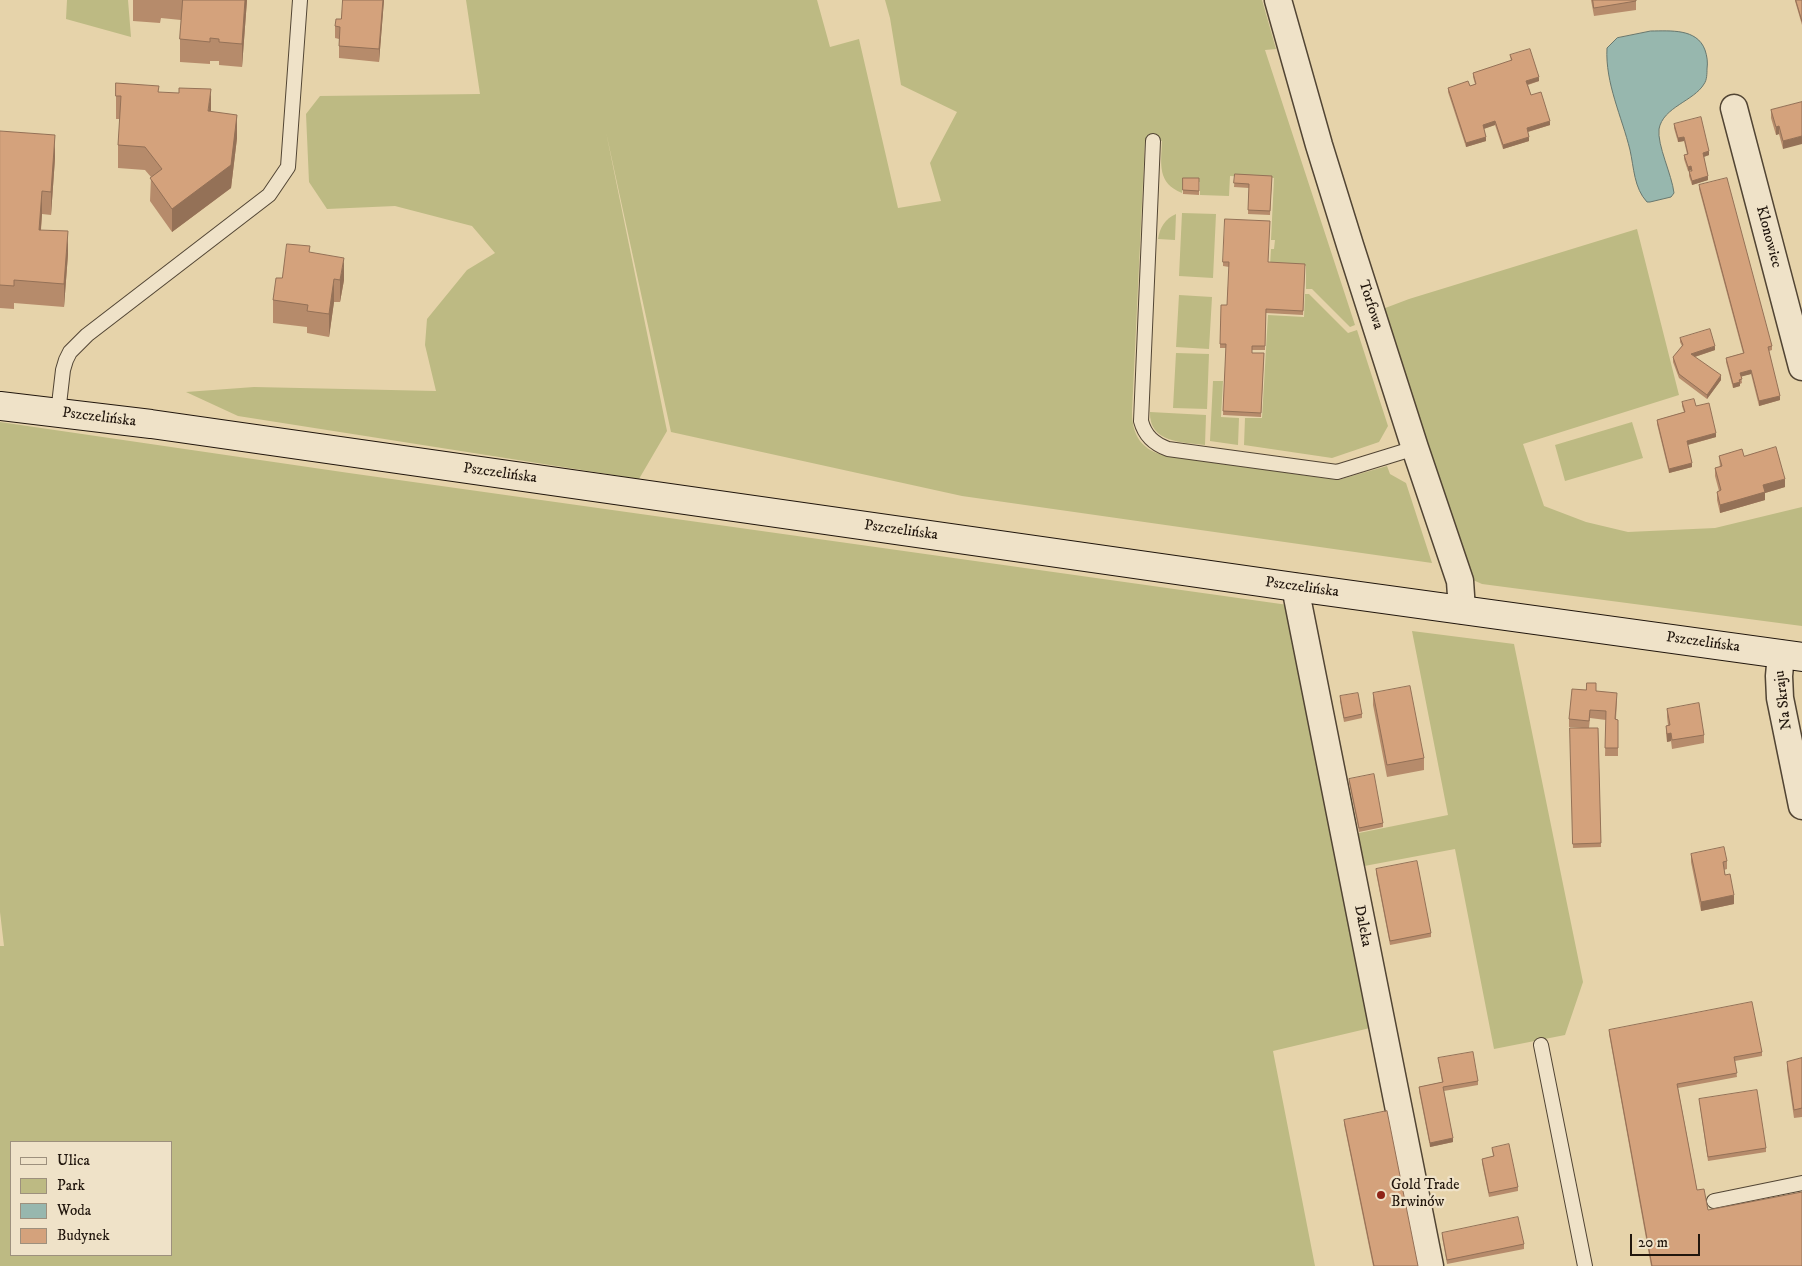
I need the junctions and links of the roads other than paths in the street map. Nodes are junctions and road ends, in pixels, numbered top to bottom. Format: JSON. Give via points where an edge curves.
{"nodes":[{"id":1,"x":300,"y":0,"type":"edge"},
{"id":2,"x":1278,"y":0,"type":"edge"},
{"id":3,"x":1734,"y":108,"type":"dead end"},
{"id":4,"x":1153,"y":141,"type":"dead end"},
{"id":5,"x":1802,"y":367,"type":"edge"},
{"id":6,"x":0,"y":406,"type":"edge"},
{"id":7,"x":58,"y":413,"type":"junction"},
{"id":8,"x":1415,"y":448,"type":"junction"},
{"id":9,"x":1295,"y":587,"type":"junction"},
{"id":10,"x":1462,"y":610,"type":"junction"},
{"id":11,"x":1792,"y":655,"type":"edge"},
{"id":12,"x":1802,"y":806,"type":"edge"},
{"id":13,"x":1541,"y":1045,"type":"dead end"},
{"id":14,"x":1802,"y":1183,"type":"edge"},
{"id":15,"x":1714,"y":1201,"type":"dead end"},
{"id":16,"x":1430,"y":1266,"type":"edge"},
{"id":17,"x":1586,"y":1266,"type":"edge"}],
"edges":[{"from":1,"to":7,"type":"lane","via":[[288,167],[270,195],[87,335],[70,352],[63,370]]},
{"from":2,"to":8,"type":"street","name":"Torfowa","via":[[1319,145]]},
{"from":3,"to":5,"type":"street","name":"Klonowiec"},
{"from":4,"to":8,"type":"lane","via":[[1141,421],[1147,435],[1168,449],[1337,472]]},
{"from":6,"to":7,"type":"main road","name":"Pszczelińska"},
{"from":7,"to":9,"type":"main road","name":"Pszczelińska"},
{"from":8,"to":10,"type":"street","name":"Torfowa","via":[[1460,581]]},
{"from":9,"to":10,"type":"main road","name":"Pszczelińska"},
{"from":9,"to":16,"type":"street","name":"Daleka"},
{"from":10,"to":11,"type":"main road","name":"Pszczelińska"},
{"from":11,"to":12,"type":"street","name":"Na Skraju","via":[[1779,676],[1780,698]]},
{"from":13,"to":17,"type":"lane"},
{"from":14,"to":15,"type":"lane"}]}
